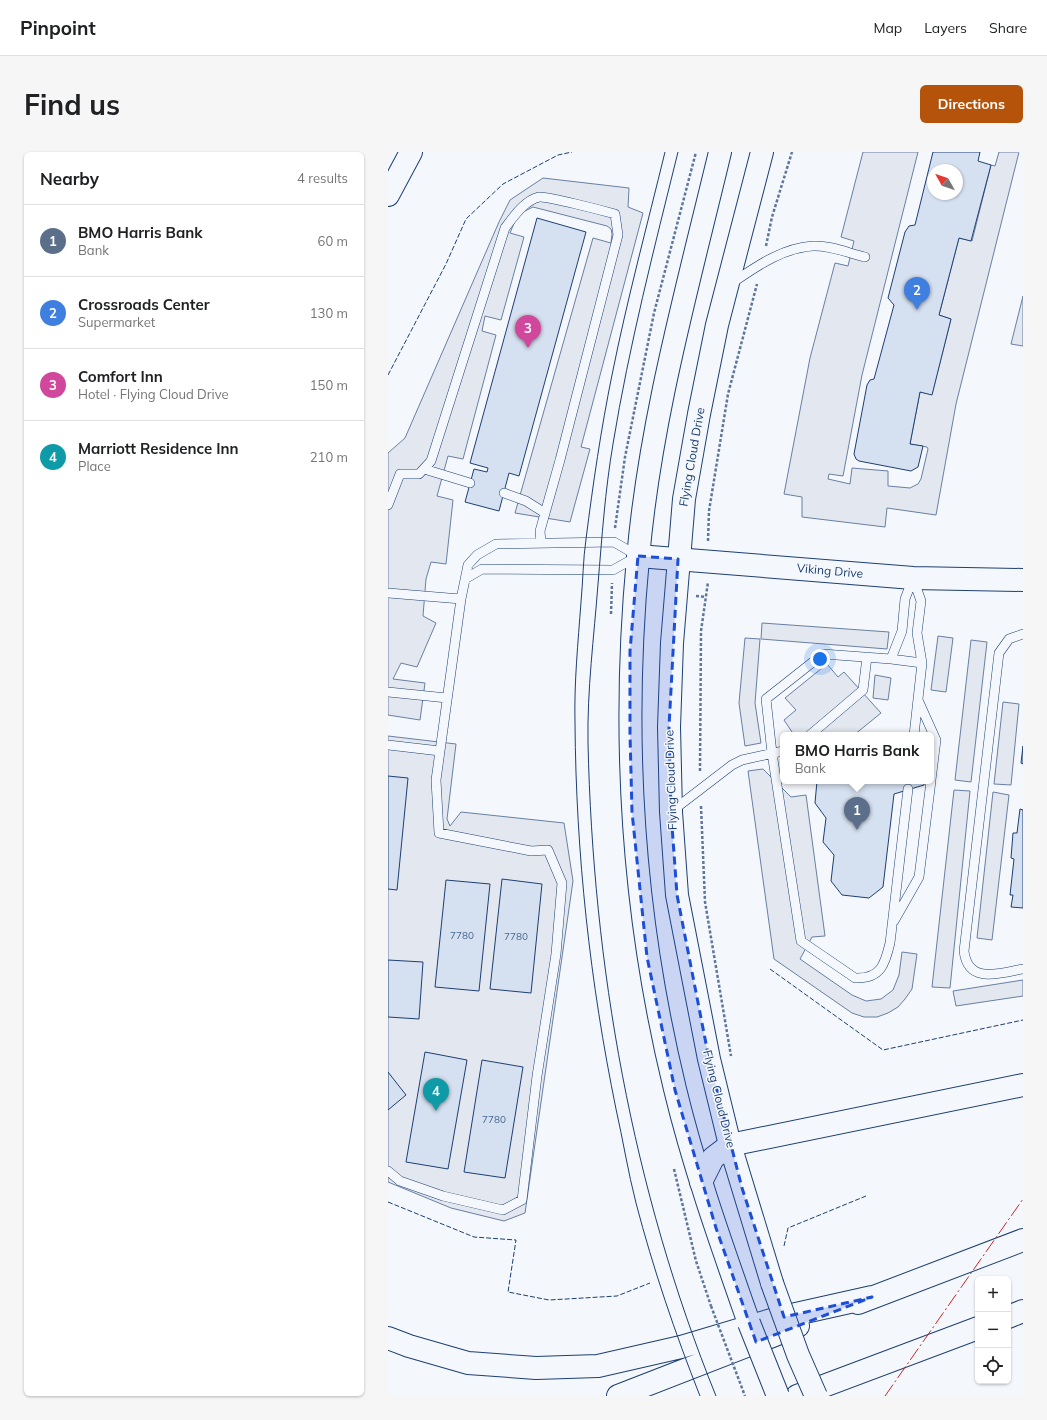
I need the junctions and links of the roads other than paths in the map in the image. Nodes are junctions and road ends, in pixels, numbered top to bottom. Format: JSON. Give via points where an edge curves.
{"nodes":[{"id":1,"x":411,"y":152,"type":"edge"},
{"id":2,"x":720,"y":152,"type":"edge"},
{"id":3,"x":762,"y":152,"type":"edge"},
{"id":4,"x":388,"y":195,"type":"edge"},
{"id":5,"x":865,"y":257,"type":"dead end"},
{"id":6,"x":727,"y":286,"type":"junction"},
{"id":7,"x":424,"y":469,"type":"junction"},
{"id":8,"x":470,"y":483,"type":"dead end"},
{"id":9,"x":504,"y":493,"type":"dead end"},
{"id":10,"x":388,"y":505,"type":"edge"},
{"id":11,"x":545,"y":513,"type":"junction"},
{"id":12,"x":541,"y":542,"type":"junction"},
{"id":13,"x":638,"y":556,"type":"junction"},
{"id":14,"x":678,"y":559,"type":"junction"},
{"id":15,"x":913,"y":578,"type":"junction"},
{"id":16,"x":465,"y":579,"type":"junction"},
{"id":17,"x":1023,"y":580,"type":"edge"},
{"id":18,"x":388,"y":593,"type":"edge"},
{"id":19,"x":462,"y":599,"type":"junction"},
{"id":20,"x":1023,"y":634,"type":"edge"},
{"id":21,"x":867,"y":657,"type":"junction"},
{"id":22,"x":891,"y":659,"type":"junction"},
{"id":23,"x":922,"y":663,"type":"junction"},
{"id":24,"x":388,"y":692,"type":"edge"},
{"id":25,"x":447,"y":698,"type":"junction"},
{"id":26,"x":918,"y":700,"type":"junction"},
{"id":27,"x":814,"y":732,"type":"edge"},
{"id":28,"x":914,"y":732,"type":"edge"},
{"id":29,"x":932,"y":732,"type":"edge"},
{"id":30,"x":934,"y":736,"type":"edge"},
{"id":31,"x":388,"y":745,"type":"edge"},
{"id":32,"x":440,"y":751,"type":"junction"},
{"id":33,"x":780,"y":752,"type":"edge"},
{"id":34,"x":772,"y":754,"type":"junction"},
{"id":35,"x":934,"y":756,"type":"edge"},
{"id":36,"x":931,"y":784,"type":"edge"},
{"id":37,"x":908,"y":789,"type":"dead end"},
{"id":38,"x":671,"y":812,"type":"junction"},
{"id":39,"x":892,"y":926,"type":"junction"},
{"id":40,"x":1023,"y":969,"type":"edge"},
{"id":41,"x":1023,"y":1085,"type":"edge"},
{"id":42,"x":730,"y":1145,"type":"junction"},
{"id":43,"x":388,"y":1171,"type":"edge"},
{"id":44,"x":701,"y":1182,"type":"junction"},
{"id":45,"x":1023,"y":1240,"type":"edge"},
{"id":46,"x":872,"y":1297,"type":"junction"},
{"id":47,"x":1023,"y":1311,"type":"edge"},
{"id":48,"x":1011,"y":1316,"type":"edge"},
{"id":49,"x":975,"y":1329,"type":"edge"},
{"id":50,"x":975,"y":1329,"type":"edge"},
{"id":51,"x":388,"y":1338,"type":"edge"},
{"id":52,"x":618,"y":1396,"type":"edge"},
{"id":53,"x":778,"y":1396,"type":"edge"},
{"id":54,"x":797,"y":1396,"type":"edge"},
{"id":55,"x":816,"y":1396,"type":"edge"},
{"id":56,"x":839,"y":1396,"type":"edge"}],
"edges":[{"from":1,"to":4,"type":"main road"},
{"from":2,"to":13,"type":"main road","via":[[669,364]]},
{"from":3,"to":6,"type":"main road","name":"Flying Cloud Drive"},
{"from":5,"to":6,"type":"lane","via":[[834,248],[814,246],[777,255]]},
{"from":6,"to":14,"type":"main road","name":"Flying Cloud Drive","via":[[698,414],[684,499]]},
{"from":7,"to":8,"type":"lane"},
{"from":7,"to":10,"type":"lane","via":[[419,474],[400,474]]},
{"from":7,"to":11,"type":"lane","via":[[431,461],[505,228],[514,215],[540,197],[616,214],[618,235]]},
{"from":9,"to":11,"type":"lane","via":[[526,501]]},
{"from":11,"to":12,"type":"lane","via":[[540,531]]},
{"from":12,"to":13,"type":"lane","via":[[614,542]]},
{"from":12,"to":16,"type":"lane","via":[[496,544],[486,548],[468,565]]},
{"from":13,"to":14,"type":"main road","name":"Viking Drive"},
{"from":13,"to":16,"type":"lane","via":[[613,570],[482,569]]},
{"from":13,"to":44,"type":"main road","via":[[630,651],[632,812],[637,866],[647,957],[677,1097]]},
{"from":14,"to":15,"type":"main road","name":"Viking Drive"},
{"from":14,"to":38,"type":"main road","name":"Flying Cloud Drive","via":[[669,727]]},
{"from":15,"to":17,"type":"main road","name":"Viking Drive"},
{"from":15,"to":22,"type":"lane","via":[[905,599],[902,631]]},
{"from":15,"to":23,"type":"lane","via":[[921,600],[917,633]]},
{"from":16,"to":19,"type":"lane"},
{"from":18,"to":19,"type":"lane"},
{"from":19,"to":25,"type":"lane"},
{"from":20,"to":40,"type":"lane","via":[[1009,639],[999,653],[964,951],[968,965],[979,974]]},
{"from":21,"to":22,"type":"lane"},
{"from":21,"to":27,"type":"lane","via":[[863,690]]},
{"from":21,"to":34,"type":"lane","via":[[823,654],[766,699]]},
{"from":22,"to":23,"type":"lane"},
{"from":23,"to":26,"type":"lane"},
{"from":24,"to":25,"type":"lane"},
{"from":25,"to":32,"type":"lane"},
{"from":26,"to":28,"type":"lane"},
{"from":26,"to":29,"type":"lane"},
{"from":30,"to":35,"type":"lane"},
{"from":31,"to":32,"type":"lane"},
{"from":32,"to":43,"type":"lane","via":[[436,780],[439,833],[531,851],[548,850],[562,883],[556,954],[522,1200],[503,1210],[443,1196],[400,1181]]},
{"from":33,"to":34,"type":"lane"},
{"from":34,"to":38,"type":"lane","via":[[742,760],[732,765]]},
{"from":34,"to":39,"type":"lane","via":[[800,941],[855,978],[865,978],[874,975],[886,961]]},
{"from":36,"to":39,"type":"lane","via":[[919,877]]},
{"from":37,"to":39,"type":"lane"},
{"from":38,"to":42,"type":"main road","name":"Flying Cloud Drive","via":[[677,895],[709,1059]]},
{"from":41,"to":42,"type":"main road"},
{"from":42,"to":44,"type":"main road","via":[[713,1158]]},
{"from":42,"to":55,"type":"main road","name":"Flying Cloud Drive","bridge":true,"via":[[772,1283]]},
{"from":44,"to":53,"type":"main road","bridge":true,"via":[[739,1295]]},
{"from":45,"to":46,"type":"main road"},
{"from":46,"to":51,"type":"main road","via":[[778,1318],[681,1347],[598,1366],[536,1368],[468,1363]]},
{"from":46,"to":52,"type":"main road"},
{"from":47,"to":48,"type":"main road"},
{"from":49,"to":54,"type":"main road"},
{"from":50,"to":56,"type":"main road"}]}
